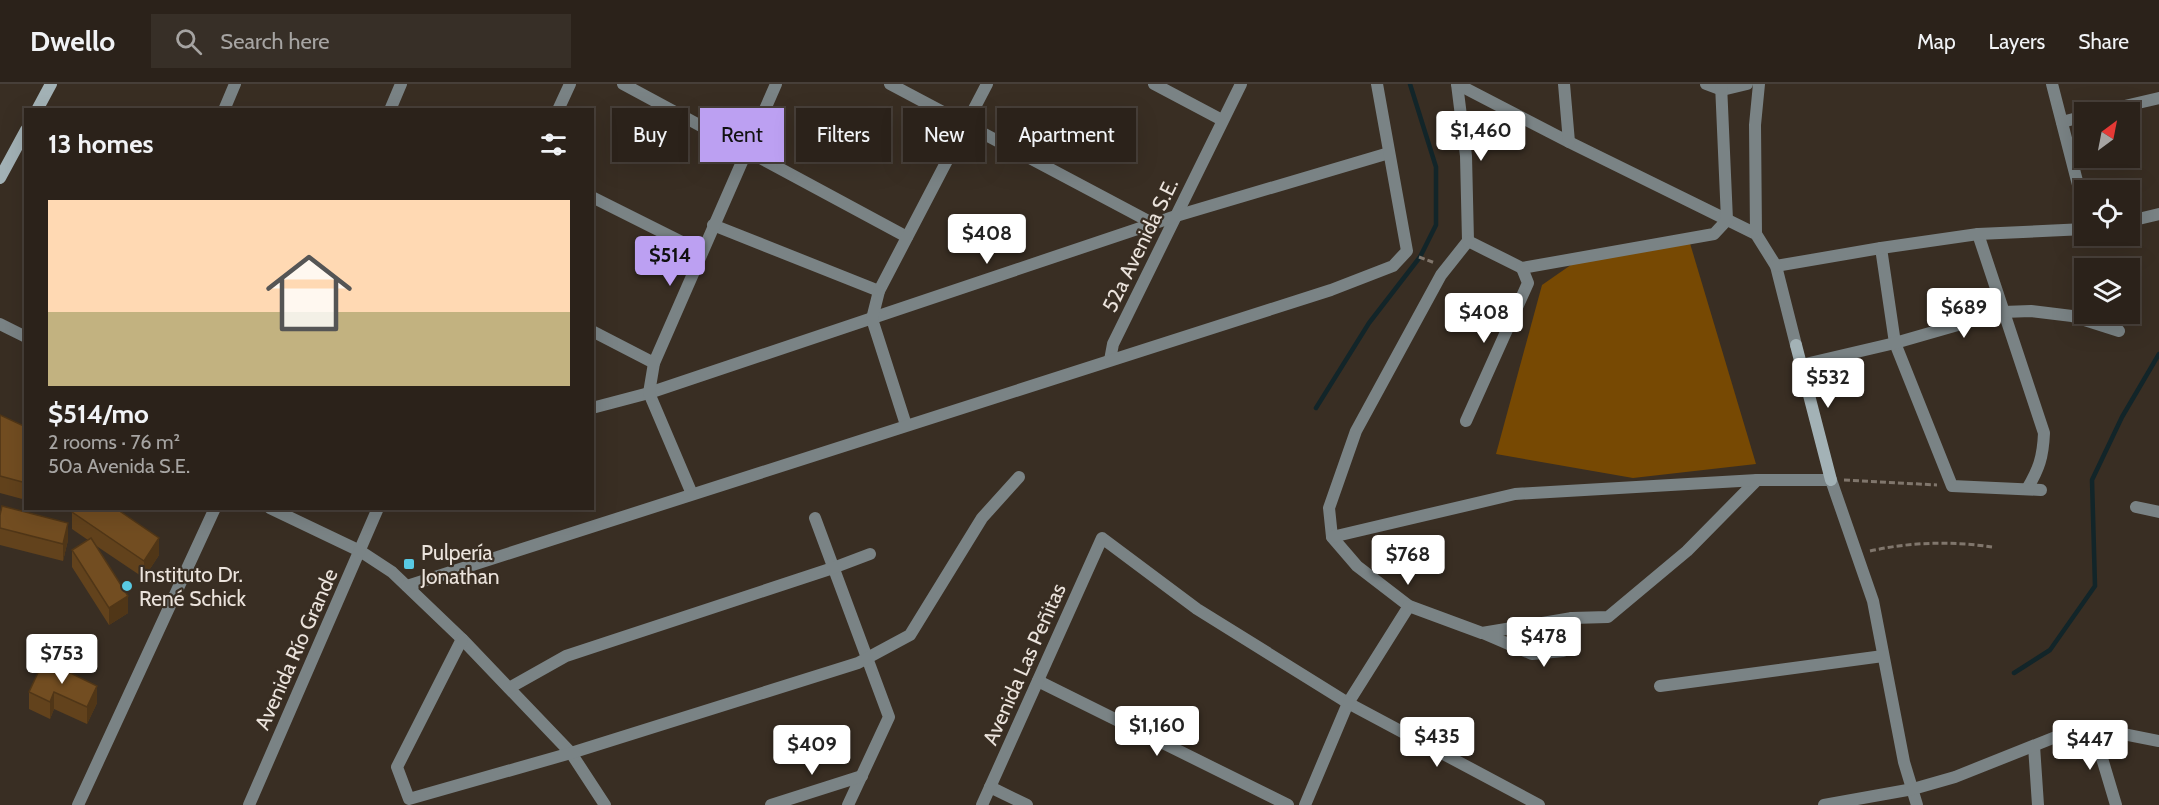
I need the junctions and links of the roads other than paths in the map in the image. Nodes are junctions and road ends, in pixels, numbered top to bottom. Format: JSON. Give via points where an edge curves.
{"nodes":[{"id":1,"x":51,"y":84,"type":"edge"},
{"id":2,"x":235,"y":84,"type":"edge"},
{"id":3,"x":401,"y":84,"type":"edge"},
{"id":4,"x":570,"y":84,"type":"edge"},
{"id":5,"x":623,"y":84,"type":"edge"},
{"id":6,"x":776,"y":84,"type":"edge"},
{"id":7,"x":890,"y":84,"type":"edge"},
{"id":8,"x":987,"y":84,"type":"edge"},
{"id":9,"x":1154,"y":84,"type":"edge"},
{"id":10,"x":1241,"y":84,"type":"edge"},
{"id":11,"x":1377,"y":84,"type":"edge"},
{"id":12,"x":1457,"y":84,"type":"edge"},
{"id":13,"x":1564,"y":84,"type":"edge"},
{"id":14,"x":1706,"y":84,"type":"edge"},
{"id":15,"x":1747,"y":84,"type":"edge"},
{"id":16,"x":1759,"y":84,"type":"edge"},
{"id":17,"x":2052,"y":84,"type":"edge"},
{"id":18,"x":1722,"y":87,"type":"edge"},
{"id":19,"x":2159,"y":98,"type":"edge"},
{"id":20,"x":2140,"y":102,"type":"edge"},
{"id":21,"x":38,"y":108,"type":"edge"},
{"id":22,"x":225,"y":108,"type":"edge"},
{"id":23,"x":391,"y":108,"type":"edge"},
{"id":24,"x":559,"y":108,"type":"edge"},
{"id":25,"x":765,"y":108,"type":"edge"},
{"id":26,"x":937,"y":108,"type":"edge"},
{"id":27,"x":975,"y":108,"type":"edge"},
{"id":28,"x":2074,"y":119,"type":"edge"},
{"id":29,"x":1222,"y":120,"type":"junction"},
{"id":30,"x":2062,"y":122,"type":"junction"},
{"id":31,"x":700,"y":126,"type":"edge"},
{"id":32,"x":985,"y":133,"type":"edge"},
{"id":33,"x":24,"y":134,"type":"edge"},
{"id":34,"x":1569,"y":142,"type":"junction"},
{"id":35,"x":1389,"y":153,"type":"junction"},
{"id":36,"x":741,"y":162,"type":"edge"},
{"id":37,"x":767,"y":162,"type":"edge"},
{"id":38,"x":946,"y":162,"type":"edge"},
{"id":39,"x":0,"y":178,"type":"edge"},
{"id":40,"x":2077,"y":180,"type":"edge"},
{"id":41,"x":594,"y":198,"type":"edge"},
{"id":42,"x":2159,"y":214,"type":"edge"},
{"id":43,"x":1176,"y":216,"type":"junction"},
{"id":44,"x":2140,"y":219,"type":"edge"},
{"id":45,"x":1727,"y":220,"type":"junction"},
{"id":46,"x":1155,"y":224,"type":"junction"},
{"id":47,"x":713,"y":225,"type":"junction"},
{"id":48,"x":2074,"y":230,"type":"edge"},
{"id":49,"x":1756,"y":234,"type":"junction"},
{"id":50,"x":1978,"y":234,"type":"junction"},
{"id":51,"x":907,"y":237,"type":"junction"},
{"id":52,"x":1468,"y":241,"type":"junction"},
{"id":53,"x":1881,"y":248,"type":"junction"},
{"id":54,"x":702,"y":252,"type":"junction"},
{"id":55,"x":1776,"y":266,"type":"junction"},
{"id":56,"x":1522,"y":268,"type":"junction"},
{"id":57,"x":879,"y":291,"type":"junction"},
{"id":58,"x":2003,"y":312,"type":"junction"},
{"id":59,"x":872,"y":320,"type":"junction"},
{"id":60,"x":0,"y":324,"type":"edge"},
{"id":61,"x":2119,"y":331,"type":"dead end"},
{"id":62,"x":594,"y":332,"type":"edge"},
{"id":63,"x":24,"y":336,"type":"edge"},
{"id":64,"x":1895,"y":343,"type":"junction"},
{"id":65,"x":1110,"y":360,"type":"junction"},
{"id":66,"x":654,"y":363,"type":"junction"},
{"id":67,"x":1801,"y":365,"type":"junction"},
{"id":68,"x":649,"y":393,"type":"junction"},
{"id":69,"x":594,"y":407,"type":"edge"},
{"id":70,"x":1466,"y":421,"type":"dead end"},
{"id":71,"x":906,"y":425,"type":"junction"},
{"id":72,"x":1019,"y":477,"type":"dead end"},
{"id":73,"x":1757,"y":480,"type":"junction"},
{"id":74,"x":1831,"y":480,"type":"junction"},
{"id":75,"x":2027,"y":489,"type":"junction"},
{"id":76,"x":2041,"y":490,"type":"dead end"},
{"id":77,"x":692,"y":494,"type":"junction"},
{"id":78,"x":2136,"y":507,"type":"dead end"},
{"id":79,"x":214,"y":510,"type":"edge"},
{"id":80,"x":274,"y":510,"type":"edge"},
{"id":81,"x":377,"y":510,"type":"edge"},
{"id":82,"x":2159,"y":512,"type":"edge"},
{"id":83,"x":815,"y":518,"type":"dead end"},
{"id":84,"x":1332,"y":537,"type":"junction"},
{"id":85,"x":360,"y":551,"type":"junction"},
{"id":86,"x":870,"y":554,"type":"dead end"},
{"id":87,"x":833,"y":568,"type":"junction"},
{"id":88,"x":407,"y":586,"type":"junction"},
{"id":89,"x":1410,"y":606,"type":"junction"},
{"id":90,"x":1572,"y":618,"type":"junction"},
{"id":91,"x":1482,"y":633,"type":"junction"},
{"id":92,"x":462,"y":639,"type":"junction"},
{"id":93,"x":1884,"y":656,"type":"junction"},
{"id":94,"x":867,"y":658,"type":"junction"},
{"id":95,"x":1038,"y":681,"type":"junction"},
{"id":96,"x":1660,"y":686,"type":"dead end"},
{"id":97,"x":509,"y":688,"type":"junction"},
{"id":98,"x":1348,"y":703,"type":"junction"},
{"id":99,"x":2093,"y":728,"type":"junction"},
{"id":100,"x":2159,"y":741,"type":"edge"},
{"id":101,"x":2034,"y":746,"type":"junction"},
{"id":102,"x":571,"y":753,"type":"junction"},
{"id":103,"x":862,"y":776,"type":"junction"},
{"id":104,"x":990,"y":787,"type":"junction"},
{"id":105,"x":1913,"y":789,"type":"junction"},
{"id":106,"x":422,"y":800,"type":"edge"},
{"id":107,"x":78,"y":805,"type":"edge"},
{"id":108,"x":249,"y":805,"type":"edge"},
{"id":109,"x":605,"y":805,"type":"edge"},
{"id":110,"x":771,"y":805,"type":"edge"},
{"id":111,"x":848,"y":805,"type":"edge"},
{"id":112,"x":982,"y":805,"type":"edge"},
{"id":113,"x":1027,"y":805,"type":"edge"},
{"id":114,"x":1288,"y":805,"type":"edge"},
{"id":115,"x":1305,"y":805,"type":"edge"},
{"id":116,"x":1539,"y":805,"type":"edge"},
{"id":117,"x":1824,"y":805,"type":"edge"},
{"id":118,"x":1917,"y":805,"type":"edge"},
{"id":119,"x":2038,"y":805,"type":"edge"},
{"id":120,"x":2116,"y":805,"type":"edge"}],
"edges":[{"from":1,"to":21,"type":"street"},
{"from":2,"to":22,"type":"street"},
{"from":3,"to":23,"type":"street"},
{"from":4,"to":24,"type":"street"},
{"from":5,"to":31,"type":"street"},
{"from":6,"to":25,"type":"street"},
{"from":7,"to":26,"type":"street"},
{"from":8,"to":27,"type":"street"},
{"from":9,"to":29,"type":"street"},
{"from":10,"to":29,"type":"street","name":"52a Avenida S.E."},
{"from":11,"to":35,"type":"street"},
{"from":12,"to":34,"type":"street"},
{"from":12,"to":52,"type":"street","via":[[1466,156]]},
{"from":13,"to":34,"type":"street"},
{"from":14,"to":18,"type":"street"},
{"from":15,"to":18,"type":"street"},
{"from":16,"to":49,"type":"street","via":[[1755,125]]},
{"from":17,"to":30,"type":"street"},
{"from":18,"to":45,"type":"street"},
{"from":19,"to":20,"type":"street"},
{"from":28,"to":30,"type":"street"},
{"from":29,"to":43,"type":"street","name":"52a Avenida S.E."},
{"from":30,"to":40,"type":"street"},
{"from":32,"to":46,"type":"street"},
{"from":33,"to":39,"type":"street"},
{"from":34,"to":45,"type":"street"},
{"from":35,"to":43,"type":"street"},
{"from":35,"to":65,"type":"street","via":[[1407,251],[1393,266],[1331,290]]},
{"from":36,"to":47,"type":"street"},
{"from":37,"to":51,"type":"street"},
{"from":38,"to":51,"type":"street"},
{"from":41,"to":54,"type":"street"},
{"from":42,"to":44,"type":"street"},
{"from":43,"to":46,"type":"street"},
{"from":43,"to":65,"type":"street","name":"52a Avenida S.E.","via":[[1113,344]]},
{"from":45,"to":49,"type":"street"},
{"from":45,"to":56,"type":"street","via":[[1713,234]]},
{"from":46,"to":59,"type":"street"},
{"from":47,"to":54,"type":"street"},
{"from":47,"to":57,"type":"street"},
{"from":48,"to":50,"type":"street"},
{"from":49,"to":55,"type":"street"},
{"from":50,"to":53,"type":"street"},
{"from":50,"to":58,"type":"street"},
{"from":51,"to":57,"type":"street"},
{"from":52,"to":56,"type":"street"},
{"from":52,"to":84,"type":"street","via":[[1441,275],[1356,432],[1329,508]]},
{"from":53,"to":55,"type":"street"},
{"from":53,"to":64,"type":"street"},
{"from":54,"to":66,"type":"street"},
{"from":55,"to":67,"type":"street"},
{"from":56,"to":70,"type":"street","via":[[1528,284]]},
{"from":57,"to":59,"type":"street"},
{"from":58,"to":61,"type":"street","via":[[2072,316]]},
{"from":58,"to":64,"type":"street"},
{"from":58,"to":75,"type":"street","via":[[2044,434],[2039,468]]},
{"from":59,"to":68,"type":"street"},
{"from":59,"to":71,"type":"street"},
{"from":60,"to":63,"type":"street"},
{"from":62,"to":66,"type":"street"},
{"from":64,"to":67,"type":"street"},
{"from":64,"to":75,"type":"street","via":[[1952,486]]},
{"from":65,"to":71,"type":"street"},
{"from":66,"to":68,"type":"street"},
{"from":67,"to":74,"type":"street"},
{"from":68,"to":69,"type":"street"},
{"from":68,"to":77,"type":"street"},
{"from":71,"to":77,"type":"street"},
{"from":72,"to":94,"type":"street","via":[[982,518],[910,635]]},
{"from":73,"to":74,"type":"street"},
{"from":73,"to":84,"type":"street","via":[[1515,494]]},
{"from":73,"to":90,"type":"street","via":[[1687,551],[1608,618]]},
{"from":74,"to":93,"type":"street","via":[[1873,601]]},
{"from":75,"to":76,"type":"street"},
{"from":77,"to":88,"type":"street"},
{"from":78,"to":82,"type":"street"},
{"from":79,"to":107,"type":"street"},
{"from":80,"to":85,"type":"street"},
{"from":81,"to":85,"type":"street","name":"Avenida Río Grande"},
{"from":83,"to":87,"type":"street"},
{"from":84,"to":89,"type":"street","via":[[1357,566]]},
{"from":85,"to":88,"type":"street"},
{"from":85,"to":108,"type":"street","name":"Avenida Río Grande"},
{"from":86,"to":87,"type":"street"},
{"from":87,"to":94,"type":"street"},
{"from":87,"to":97,"type":"street","via":[[566,656]]},
{"from":88,"to":92,"type":"street"},
{"from":89,"to":91,"type":"street"},
{"from":89,"to":98,"type":"street"},
{"from":90,"to":91,"type":"street"},
{"from":90,"to":91,"type":"street","via":[[1563,651],[1532,654]]},
{"from":92,"to":97,"type":"street"},
{"from":92,"to":106,"type":"street","via":[[397,767],[409,799]]},
{"from":93,"to":96,"type":"street"},
{"from":93,"to":105,"type":"street","via":[[1904,762]]},
{"from":94,"to":102,"type":"street"},
{"from":94,"to":103,"type":"street","via":[[889,717]]},
{"from":95,"to":98,"type":"street","name":"Avenida Las Peñitas","via":[[1102,538],[1197,609]]},
{"from":95,"to":104,"type":"street","name":"Avenida Las Peñitas"},
{"from":95,"to":114,"type":"street"},
{"from":97,"to":102,"type":"street"},
{"from":98,"to":115,"type":"street"},
{"from":98,"to":116,"type":"street"},
{"from":99,"to":100,"type":"street"},
{"from":99,"to":101,"type":"street","via":[[2068,732]]},
{"from":99,"to":120,"type":"street"},
{"from":101,"to":105,"type":"street"},
{"from":101,"to":119,"type":"street"},
{"from":102,"to":106,"type":"street"},
{"from":102,"to":109,"type":"street"},
{"from":103,"to":110,"type":"street"},
{"from":103,"to":111,"type":"street"},
{"from":104,"to":112,"type":"street","name":"Avenida Las Peñitas"},
{"from":104,"to":113,"type":"street"},
{"from":105,"to":117,"type":"street"},
{"from":105,"to":118,"type":"street"}]}
